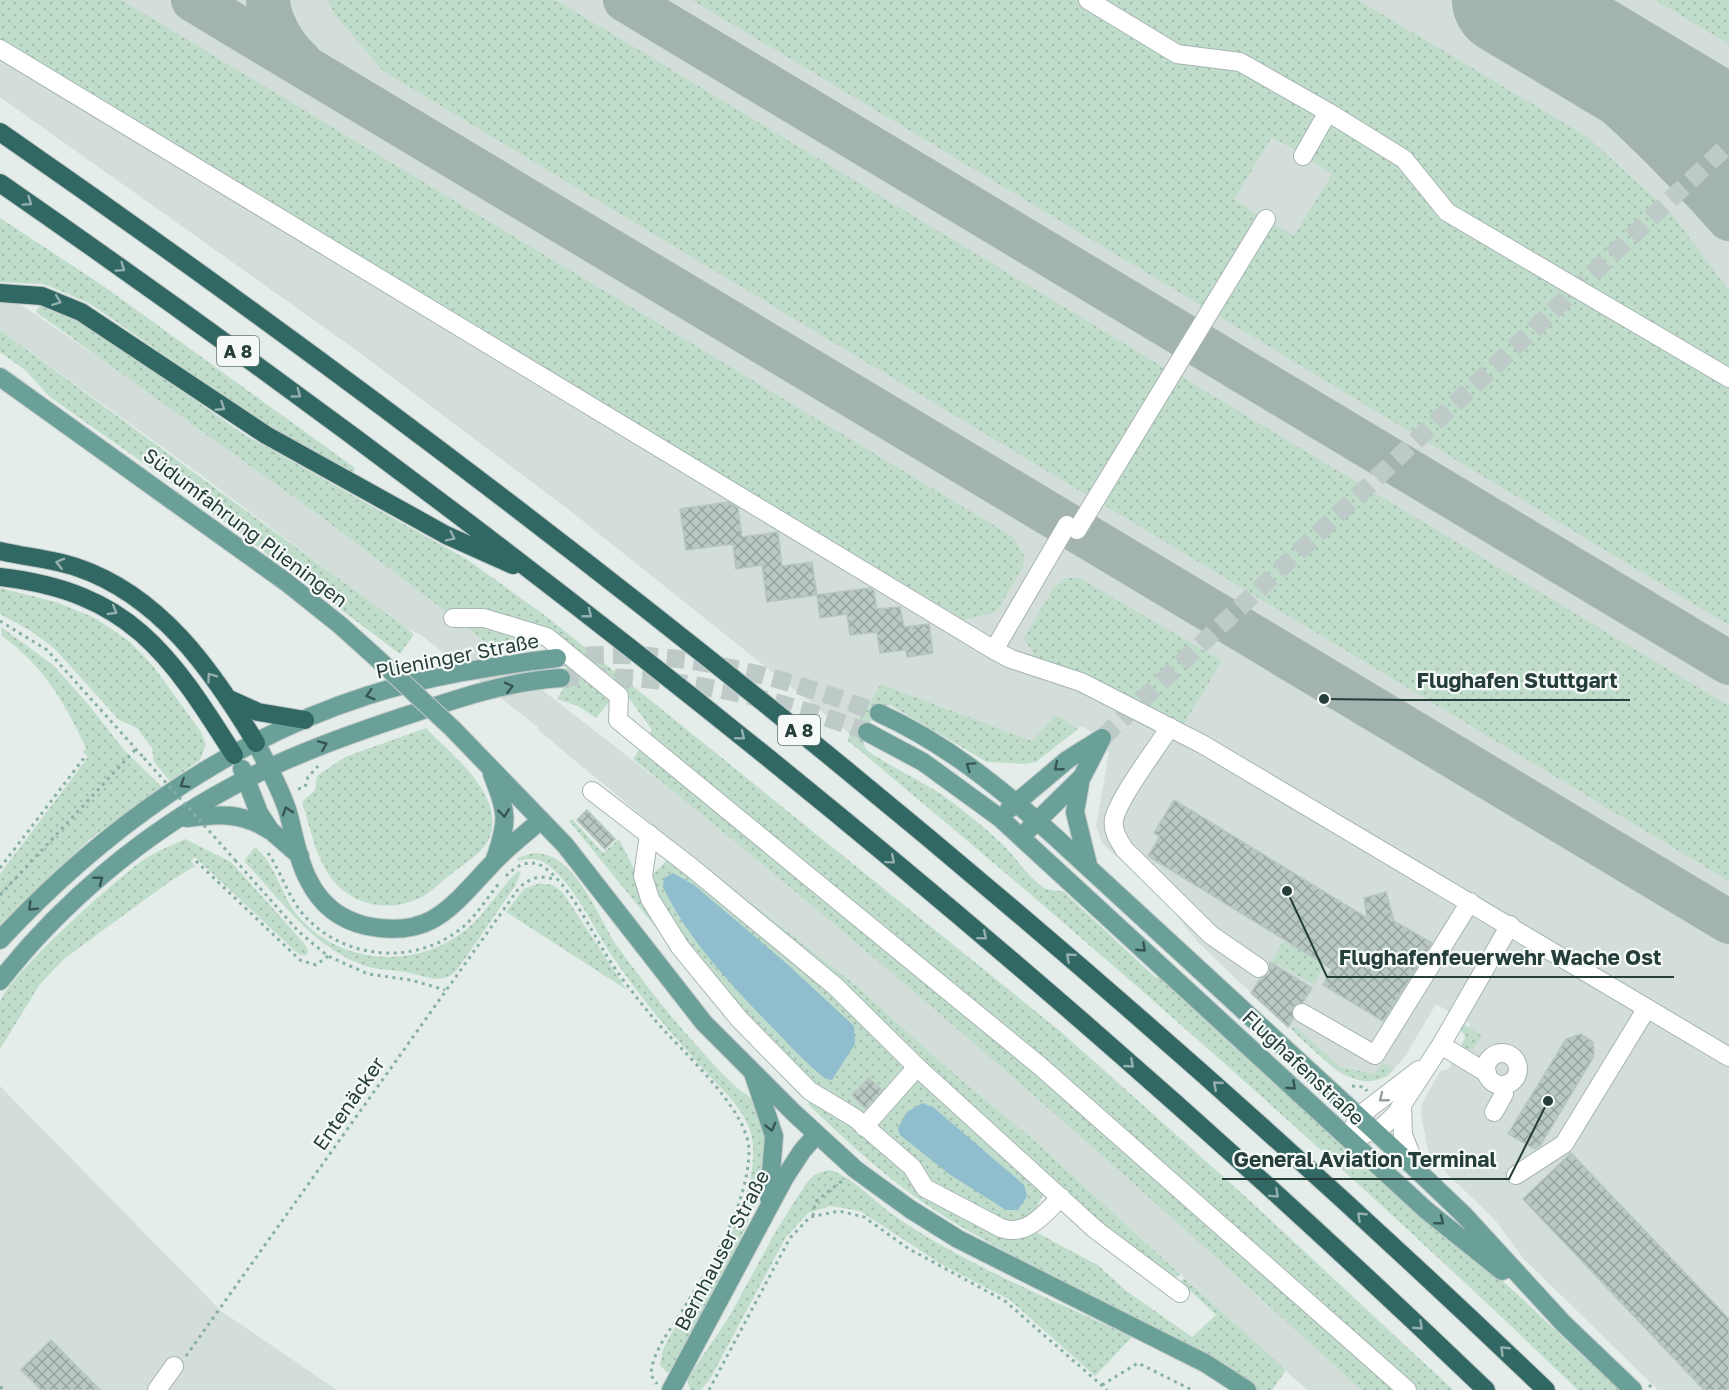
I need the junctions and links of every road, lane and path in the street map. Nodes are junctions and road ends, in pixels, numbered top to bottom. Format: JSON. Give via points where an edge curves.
{"nodes":[{"id":1,"x":1088,"y":0,"type":"edge"},
{"id":2,"x":0,"y":49,"type":"edge"},
{"id":3,"x":1328,"y":112,"type":"junction"},
{"id":4,"x":0,"y":132,"type":"edge"},
{"id":5,"x":1303,"y":156,"type":"dead end"},
{"id":6,"x":0,"y":183,"type":"edge"},
{"id":7,"x":1266,"y":219,"type":"dead end"},
{"id":8,"x":0,"y":293,"type":"edge"},
{"id":9,"x":0,"y":377,"type":"edge"},
{"id":10,"x":1729,"y":378,"type":"edge"},
{"id":11,"x":0,"y":552,"type":"edge"},
{"id":12,"x":0,"y":577,"type":"edge"},
{"id":13,"x":542,"y":578,"type":"junction"},
{"id":14,"x":453,"y":618,"type":"dead end"},
{"id":15,"x":0,"y":621,"type":"edge"},
{"id":16,"x":994,"y":650,"type":"junction"},
{"id":17,"x":557,"y":658,"type":"tunnel mouth"},
{"id":18,"x":561,"y":678,"type":"tunnel mouth"},
{"id":19,"x":225,"y":698,"type":"junction"},
{"id":20,"x":879,"y":713,"type":"tunnel mouth"},
{"id":21,"x":305,"y":720,"type":"junction"},
{"id":22,"x":1170,"y":727,"type":"junction"},
{"id":23,"x":867,"y":732,"type":"tunnel mouth"},
{"id":24,"x":256,"y":743,"type":"junction"},
{"id":25,"x":136,"y":749,"type":"junction"},
{"id":26,"x":234,"y":755,"type":"junction"},
{"id":27,"x":84,"y":758,"type":"dead end"},
{"id":28,"x":489,"y":766,"type":"junction"},
{"id":29,"x":269,"y":768,"type":"junction"},
{"id":30,"x":1082,"y":777,"type":"junction"},
{"id":31,"x":247,"y":779,"type":"junction"},
{"id":32,"x":592,"y":791,"type":"dead end"},
{"id":33,"x":1016,"y":802,"type":"junction"},
{"id":34,"x":1000,"y":818,"type":"junction"},
{"id":35,"x":179,"y":819,"type":"junction"},
{"id":36,"x":541,"y":820,"type":"junction"},
{"id":37,"x":1038,"y":821,"type":"junction"},
{"id":38,"x":649,"y":834,"type":"junction"},
{"id":39,"x":1022,"y":837,"type":"junction"},
{"id":40,"x":267,"y":839,"type":"junction"},
{"id":41,"x":300,"y":856,"type":"junction"},
{"id":42,"x":196,"y":861,"type":"dead end"},
{"id":43,"x":494,"y":861,"type":"junction"},
{"id":44,"x":1088,"y":867,"type":"junction"},
{"id":45,"x":0,"y":868,"type":"edge"},
{"id":46,"x":557,"y":881,"type":"junction"},
{"id":47,"x":0,"y":895,"type":"edge"},
{"id":48,"x":1470,"y":902,"type":"junction"},
{"id":49,"x":1510,"y":925,"type":"junction"},
{"id":50,"x":0,"y":940,"type":"edge"},
{"id":51,"x":328,"y":956,"type":"junction"},
{"id":52,"x":1259,"y":968,"type":"dead end"},
{"id":53,"x":0,"y":981,"type":"edge"},
{"id":54,"x":445,"y":990,"type":"junction"},
{"id":55,"x":1647,"y":1008,"type":"junction"},
{"id":56,"x":1302,"y":1013,"type":"dead end"},
{"id":57,"x":1441,"y":1045,"type":"junction"},
{"id":58,"x":1729,"y":1057,"type":"edge"},
{"id":59,"x":1428,"y":1063,"type":"junction"},
{"id":60,"x":917,"y":1067,"type":"junction"},
{"id":61,"x":752,"y":1072,"type":"junction"},
{"id":62,"x":1487,"y":1073,"type":"junction"},
{"id":63,"x":1501,"y":1085,"type":"junction"},
{"id":64,"x":1402,"y":1105,"type":"junction"},
{"id":65,"x":1494,"y":1112,"type":"dead end"},
{"id":66,"x":1359,"y":1116,"type":"junction"},
{"id":67,"x":864,"y":1126,"type":"junction"},
{"id":68,"x":1376,"y":1131,"type":"junction"},
{"id":69,"x":816,"y":1135,"type":"junction"},
{"id":70,"x":1350,"y":1139,"type":"junction"},
{"id":71,"x":855,"y":1169,"type":"junction"},
{"id":72,"x":1418,"y":1170,"type":"junction"},
{"id":73,"x":1516,"y":1175,"type":"dead end"},
{"id":74,"x":925,"y":1188,"type":"junction"},
{"id":75,"x":1061,"y":1197,"type":"junction"},
{"id":76,"x":768,"y":1208,"type":"junction"},
{"id":77,"x":910,"y":1209,"type":"junction"},
{"id":78,"x":813,"y":1216,"type":"junction"},
{"id":79,"x":1180,"y":1293,"type":"dead end"},
{"id":80,"x":1563,"y":1323,"type":"junction"},
{"id":81,"x":174,"y":1366,"type":"joint"},
{"id":82,"x":1101,"y":1385,"type":"junction"},
{"id":83,"x":0,"y":1387,"type":"edge"},
{"id":84,"x":666,"y":1389,"type":"edge"},
{"id":85,"x":6,"y":1390,"type":"edge"},
{"id":86,"x":157,"y":1390,"type":"edge"},
{"id":87,"x":709,"y":1390,"type":"edge"},
{"id":88,"x":1107,"y":1390,"type":"edge"},
{"id":89,"x":1192,"y":1390,"type":"edge"},
{"id":90,"x":1247,"y":1390,"type":"edge"},
{"id":91,"x":1407,"y":1390,"type":"edge"},
{"id":92,"x":1486,"y":1390,"type":"edge"},
{"id":93,"x":1546,"y":1390,"type":"edge"},
{"id":94,"x":1633,"y":1390,"type":"edge"}],
"edges":[{"from":1,"to":3,"type":"street","via":[[1177,54],[1240,62]]},
{"from":2,"to":16,"type":"street"},
{"from":3,"to":5,"type":"street"},
{"from":3,"to":10,"type":"street","via":[[1404,159],[1447,212]]},
{"from":93,"to":4,"type":"highway","number":"A 8","one_way":true,"via":[[1226,1094],[829,754],[415,430]]},
{"from":6,"to":13,"type":"highway","number":"A 8","one_way":true,"via":[[256,364]]},
{"from":7,"to":16,"type":"street"},
{"from":8,"to":13,"type":"highway","one_way":true,"via":[[42,296],[81,312],[203,396],[299,454],[446,535]]},
{"from":9,"to":28,"type":"main road","name":"Südumfahrung Plieningen","bridge":true,"via":[[286,582],[380,661]]},
{"from":19,"to":11,"type":"highway","one_way":true,"via":[[176,632],[136,596],[75,567]]},
{"from":12,"to":26,"type":"highway","one_way":true,"via":[[74,592],[134,625],[173,666]]},
{"from":13,"to":92,"type":"highway","number":"A 8","one_way":true,"via":[[810,793],[1046,990],[1241,1163]]},
{"from":14,"to":91,"type":"street","via":[[484,618],[556,643],[619,696],[618,720],[1040,1066]]},
{"from":15,"to":25,"type":"path","via":[[46,650]]},
{"from":16,"to":22,"type":"street","via":[[1011,660],[1081,682]]},
{"from":17,"to":21,"type":"main road","name":"Plieninger Straße","one_way":true,"via":[[426,680],[366,696]]},
{"from":29,"to":18,"type":"main road","name":"Plieninger Straße","one_way":true,"via":[[346,736],[438,705]]},
{"from":19,"to":21,"type":"highway","via":[[249,709]]},
{"from":19,"to":24,"type":"highway"},
{"from":33,"to":20,"type":"main road","one_way":true,"via":[[942,747]]},
{"from":21,"to":24,"type":"main road","name":"Plieninger Straße"},
{"from":22,"to":48,"type":"street"},
{"from":22,"to":52,"type":"street","via":[[1121,804],[1114,820],[1115,833],[1124,849],[1211,935]]},
{"from":23,"to":34,"type":"main road","via":[[923,762]]},
{"from":24,"to":26,"type":"main road","name":"Plieninger Straße"},
{"from":24,"to":29,"type":"main road"},
{"from":25,"to":47,"type":"path"},
{"from":25,"to":51,"type":"path","bridge":true,"via":[[299,932]]},
{"from":26,"to":31,"type":"main road"},
{"from":26,"to":50,"type":"main road","name":"Plieninger Straße","one_way":true,"via":[[124,825],[67,873]]},
{"from":27,"to":45,"type":"path"},
{"from":28,"to":36,"type":"main road","name":"Südumfahrung Plieningen"},
{"from":28,"to":43,"type":"main road","one_way":true,"via":[[506,822]]},
{"from":29,"to":31,"type":"main road","name":"Plieninger Straße"},
{"from":41,"to":29,"type":"main road","one_way":true,"via":[[282,795]]},
{"from":30,"to":33,"type":"main road","one_way":true,"via":[[1102,738],[1067,760]]},
{"from":30,"to":37,"type":"main road"},
{"from":30,"to":44,"type":"main road","via":[[1075,812]]},
{"from":31,"to":35,"type":"main road","name":"Plieninger Straße"},
{"from":31,"to":40,"type":"main road"},
{"from":32,"to":38,"type":"street"},
{"from":33,"to":34,"type":"main road"},
{"from":33,"to":37,"type":"main road"},
{"from":34,"to":39,"type":"main road"},
{"from":35,"to":40,"type":"main road","via":[[231,814],[256,822]]},
{"from":53,"to":35,"type":"main road","name":"Plieninger Straße","one_way":true,"via":[[68,907]]},
{"from":36,"to":43,"type":"main road"},
{"from":36,"to":61,"type":"main road","name":"Südumfahrung Plieningen","via":[[600,886],[694,1012]]},
{"from":37,"to":39,"type":"main road"},
{"from":37,"to":44,"type":"main road","name":"Flughafenstraße"},
{"from":38,"to":60,"type":"street","via":[[851,999]]},
{"from":38,"to":67,"type":"street","via":[[644,884],[673,938],[720,998],[788,1071],[818,1097]]},
{"from":39,"to":70,"type":"main road","name":"Flughafenstraße","one_way":true},
{"from":40,"to":41,"type":"main road"},
{"from":40,"to":46,"type":"path","via":[[291,899],[314,925],[346,945],[380,954],[416,950],[452,935],[521,865],[541,865]]},
{"from":41,"to":43,"type":"main road","via":[[312,888],[330,909],[352,921],[387,928],[417,926],[440,917],[459,902]]},
{"from":42,"to":51,"type":"path","via":[[300,960],[316,964]]},
{"from":44,"to":66,"type":"main road","name":"Flughafenstraße"},
{"from":46,"to":54,"type":"path","name":"Entenäcker","via":[[538,878],[521,886]]},
{"from":46,"to":84,"type":"path","via":[[640,1001],[737,1112],[748,1137],[748,1168],[732,1217],[706,1272],[653,1363],[651,1378]]},
{"from":48,"to":49,"type":"street"},
{"from":48,"to":56,"type":"street","via":[[1375,1055]]},
{"from":49,"to":55,"type":"street"},
{"from":49,"to":57,"type":"street"},
{"from":51,"to":54,"type":"path","via":[[368,974]]},
{"from":54,"to":81,"type":"path","name":"Entenäcker","via":[[254,1262]]},
{"from":55,"to":58,"type":"street"},
{"from":55,"to":73,"type":"street","via":[[1564,1144]]},
{"from":57,"to":59,"type":"street"},
{"from":57,"to":62,"type":"street"},
{"from":59,"to":64,"type":"street"},
{"from":59,"to":66,"type":"street","one_way":true},
{"from":60,"to":67,"type":"street"},
{"from":60,"to":75,"type":"street"},
{"from":61,"to":69,"type":"main road","name":"Südumfahrung Plieningen"},
{"from":61,"to":76,"type":"main road","one_way":true,"via":[[774,1136]]},
{"from":62,"to":63,"type":"street"},
{"from":62,"to":63,"type":"street","via":[[1493,1056],[1511,1056],[1518,1073],[1512,1082]]},
{"from":63,"to":65,"type":"street","via":[[1504,1094]]},
{"from":64,"to":68,"type":"street","via":[[1389,1123]]},
{"from":64,"to":72,"type":"street","via":[[1402,1135]]},
{"from":66,"to":68,"type":"main road","name":"Flughafenstraße"},
{"from":66,"to":70,"type":"street"},
{"from":67,"to":74,"type":"street","via":[[914,1169]]},
{"from":68,"to":70,"type":"street"},
{"from":68,"to":72,"type":"main road","name":"Flughafenstraße"},
{"from":69,"to":71,"type":"main road","name":"Südumfahrung Plieningen"},
{"from":69,"to":76,"type":"main road","name":"Bernhauser Straße","via":[[792,1165]]},
{"from":70,"to":80,"type":"main road","name":"Flughafenstraße","one_way":true,"via":[[1430,1214]]},
{"from":71,"to":77,"type":"main road","name":"Südumfahrung Plieningen"},
{"from":71,"to":78,"type":"path","via":[[817,1201]]},
{"from":72,"to":80,"type":"main road","name":"Flughafenstraße"},
{"from":74,"to":75,"type":"street","via":[[1012,1232],[1029,1227]]},
{"from":74,"to":77,"type":"street"},
{"from":75,"to":79,"type":"street","via":[[1102,1235]]},
{"from":76,"to":84,"type":"main road","name":"Bernhauser Straße"},
{"from":77,"to":90,"type":"main road","name":"Südumfahrung Plieningen","via":[[991,1258],[1205,1362]]},
{"from":78,"to":82,"type":"path","via":[[844,1211],[864,1217],[909,1249],[1005,1301]]},
{"from":78,"to":87,"type":"path","via":[[786,1245]]},
{"from":80,"to":94,"type":"main road","name":"Flughafenstraße"},
{"from":81,"to":86,"type":"street"},
{"from":82,"to":88,"type":"path"},
{"from":82,"to":89,"type":"path","via":[[1138,1363]]},
{"from":83,"to":85,"type":"path"}]}
